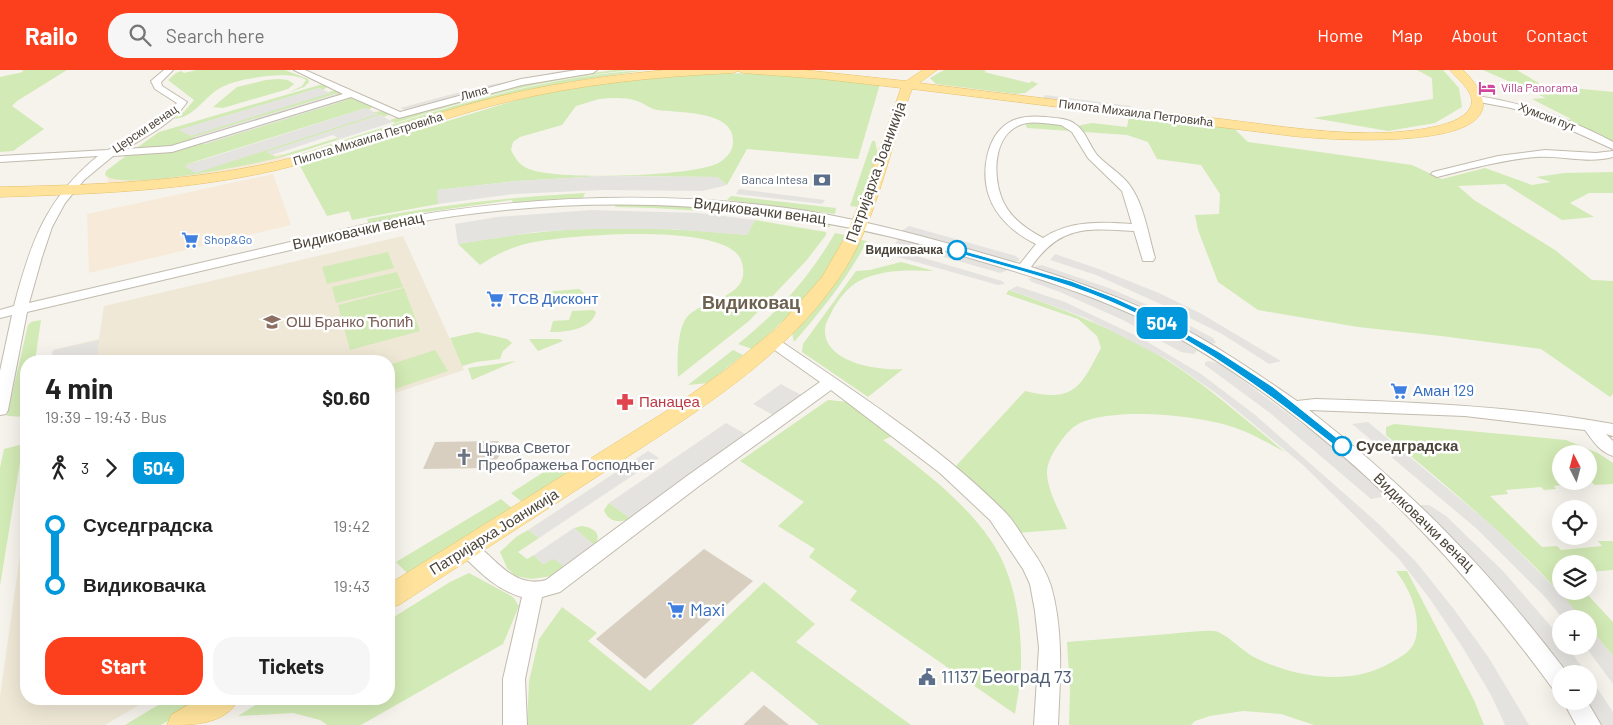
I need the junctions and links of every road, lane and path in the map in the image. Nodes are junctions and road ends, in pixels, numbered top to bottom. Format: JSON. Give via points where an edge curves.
{"nodes":[{"id":1,"x":169,"y":70,"type":"edge"},
{"id":2,"x":298,"y":70,"type":"edge"},
{"id":3,"x":593,"y":70,"type":"edge"},
{"id":4,"x":733,"y":70,"type":"edge"},
{"id":5,"x":743,"y":70,"type":"edge"},
{"id":6,"x":931,"y":70,"type":"edge"},
{"id":7,"x":1456,"y":70,"type":"edge"},
{"id":8,"x":655,"y":72,"type":"edge"},
{"id":9,"x":909,"y":85,"type":"junction"},
{"id":10,"x":352,"y":94,"type":"junction"},
{"id":11,"x":1477,"y":98,"type":"junction"},
{"id":12,"x":420,"y":109,"type":"junction"},
{"id":13,"x":440,"y":116,"type":"junction"},
{"id":14,"x":1613,"y":146,"type":"edge"},
{"id":15,"x":110,"y":153,"type":"junction"},
{"id":16,"x":1613,"y":154,"type":"edge"},
{"id":17,"x":0,"y":159,"type":"edge"},
{"id":18,"x":1437,"y":174,"type":"dead end"},
{"id":19,"x":68,"y":190,"type":"junction"},
{"id":20,"x":0,"y":192,"type":"edge"},
{"id":21,"x":860,"y":225,"type":"junction"},
{"id":22,"x":1140,"y":228,"type":"junction"},
{"id":23,"x":1044,"y":242,"type":"junction"},
{"id":24,"x":1148,"y":258,"type":"dead end"},
{"id":25,"x":1023,"y":269,"type":"junction"},
{"id":26,"x":21,"y":309,"type":"junction"},
{"id":27,"x":0,"y":314,"type":"edge"},
{"id":28,"x":774,"y":343,"type":"junction"},
{"id":29,"x":831,"y":382,"type":"junction"},
{"id":30,"x":1294,"y":407,"type":"junction"},
{"id":31,"x":0,"y":410,"type":"edge"},
{"id":32,"x":1592,"y":426,"type":"junction"},
{"id":33,"x":1613,"y":430,"type":"edge"},
{"id":34,"x":1613,"y":450,"type":"edge"},
{"id":35,"x":467,"y":548,"type":"junction"},
{"id":36,"x":543,"y":589,"type":"junction"},
{"id":37,"x":395,"y":593,"type":"edge"},
{"id":38,"x":1552,"y":670,"type":"edge"},
{"id":39,"x":214,"y":705,"type":"edge"},
{"id":40,"x":1580,"y":710,"type":"edge"},
{"id":41,"x":182,"y":725,"type":"edge"},
{"id":42,"x":515,"y":725,"type":"edge"},
{"id":43,"x":1046,"y":725,"type":"edge"},
{"id":44,"x":1589,"y":725,"type":"edge"}],
"edges":[{"from":1,"to":15,"type":"street","name":"Церски венац","via":[[156,81],[158,87],[182,102],[181,106]]},
{"from":2,"to":10,"type":"street","name":"Липа"},
{"from":3,"to":12,"type":"street","name":"Липа","via":[[520,82]]},
{"from":4,"to":8,"type":"main road","name":"Пилота Михаила Петровића"},
{"from":5,"to":9,"type":"main road","name":"Пилота Михаила Петровића"},
{"from":6,"to":9,"type":"main road"},
{"from":7,"to":11,"type":"main road"},
{"from":8,"to":13,"type":"main road","name":"Пилота Михаила Петровића","via":[[522,94]]},
{"from":9,"to":11,"type":"main road","name":"Пилота Михаила Петровића","via":[[1357,136],[1409,135],[1450,126],[1474,112]]},
{"from":9,"to":21,"type":"main road","name":"Патријарха Јоаникија"},
{"from":10,"to":12,"type":"street","name":"Липа","via":[[399,115]]},
{"from":10,"to":15,"type":"street","via":[[172,149]]},
{"from":11,"to":14,"type":"street","name":"Хумски пут","via":[[1529,108]]},
{"from":12,"to":13,"type":"street"},
{"from":13,"to":19,"type":"main road","name":"Пилота Михаила Петровића","via":[[323,153],[244,172],[172,184]]},
{"from":15,"to":17,"type":"street"},
{"from":15,"to":19,"type":"street","name":"Церски венац"},
{"from":16,"to":18,"type":"street","via":[[1537,154],[1503,158]]},
{"from":19,"to":20,"type":"main road","name":"Пилота Михаила Петровића"},
{"from":19,"to":26,"type":"street","via":[[57,204],[44,234]]},
{"from":21,"to":25,"type":"street","name":"Видиковачки венац"},
{"from":21,"to":26,"type":"street","name":"Видиковачки венац","via":[[740,206],[611,200],[531,203],[384,225]]},
{"from":21,"to":28,"type":"main road","name":"Патријарха Јоаникија","via":[[830,280]]},
{"from":22,"to":23,"type":"street","via":[[1085,226]]},
{"from":22,"to":23,"type":"street","via":[[1127,189],[1092,155],[1072,127],[1056,121],[1024,121],[1010,126],[995,148],[993,191],[1018,227]]},
{"from":22,"to":24,"type":"street"},
{"from":23,"to":25,"type":"street"},
{"from":25,"to":30,"type":"street","name":"Видиковачки венац","via":[[1112,299],[1157,320],[1216,354]]},
{"from":26,"to":27,"type":"street","name":"Видиковачки венац"},
{"from":26,"to":31,"type":"street"},
{"from":28,"to":29,"type":"street"},
{"from":28,"to":35,"type":"main road","name":"Патријарха Јоаникија","via":[[698,400]]},
{"from":29,"to":36,"type":"street"},
{"from":29,"to":43,"type":"street","via":[[977,496],[997,515],[1032,566],[1040,584],[1049,626]]},
{"from":30,"to":32,"type":"street","via":[[1315,404],[1446,410]]},
{"from":30,"to":38,"type":"street","name":"Видиковачки венац","via":[[1373,472],[1438,532],[1505,607]]},
{"from":32,"to":33,"type":"street"},
{"from":32,"to":34,"type":"street"},
{"from":35,"to":36,"type":"street","via":[[508,584],[522,590]]},
{"from":35,"to":37,"type":"main road","name":"Патријарха Јоаникија"},
{"from":36,"to":42,"type":"street","via":[[514,679]]},
{"from":39,"to":41,"type":"main road"},
{"from":40,"to":44,"type":"street"}]}
